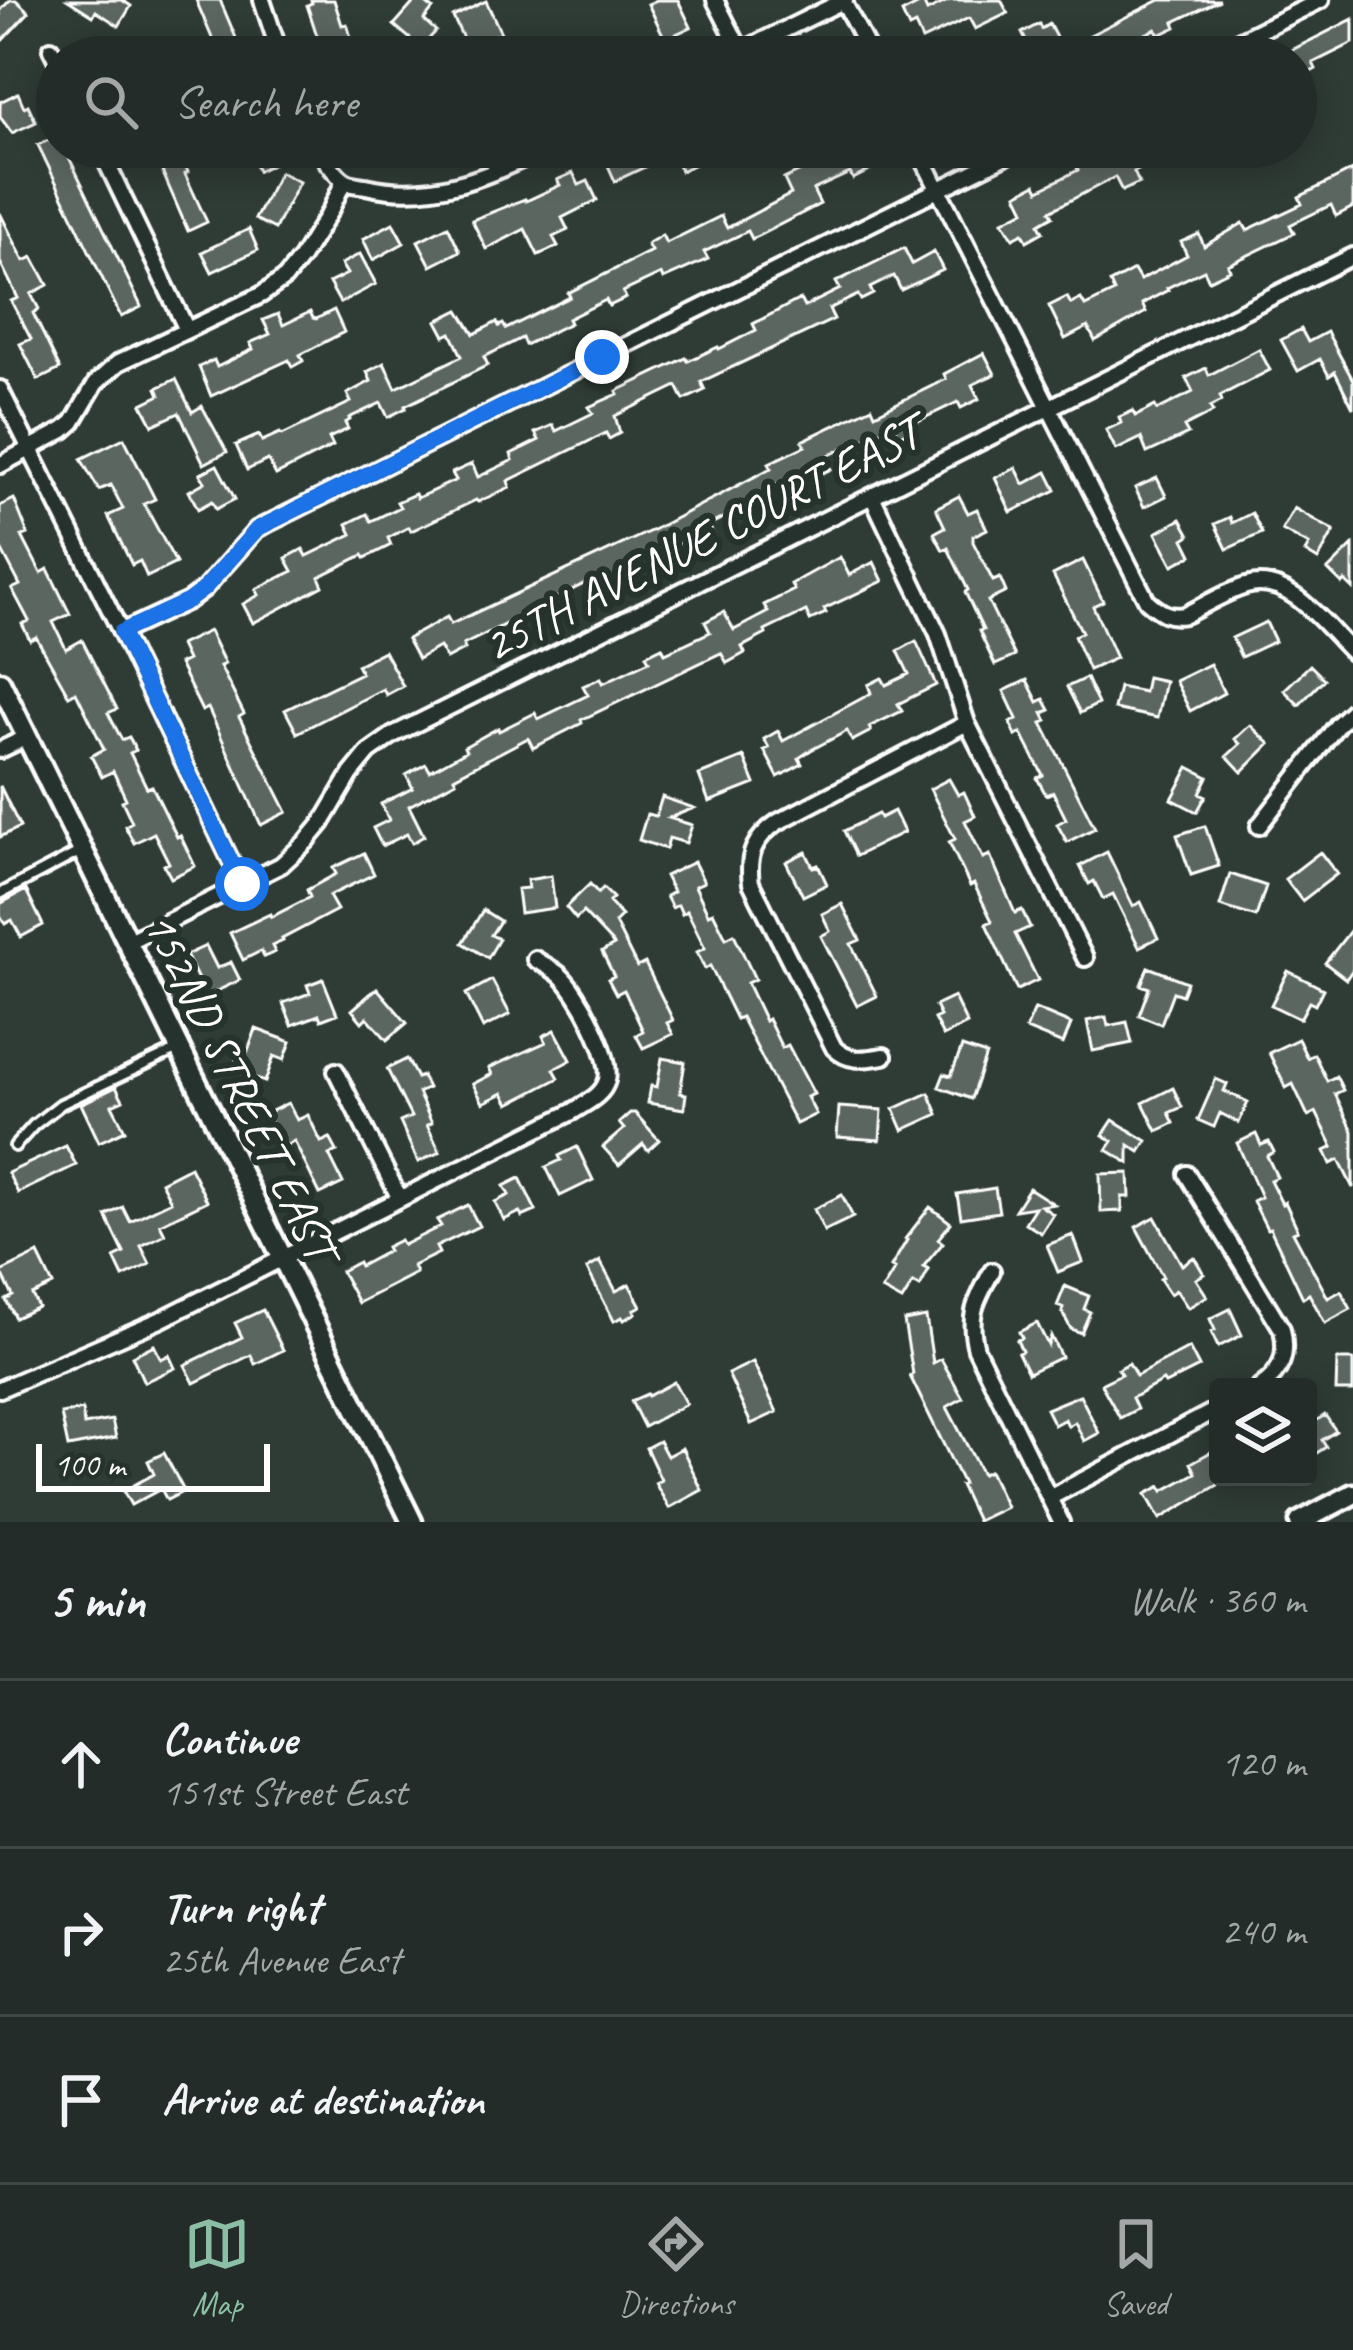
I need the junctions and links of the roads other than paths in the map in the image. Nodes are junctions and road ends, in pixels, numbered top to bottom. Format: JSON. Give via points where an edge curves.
{"nodes":[{"id":1,"x":262,"y":0,"type":"edge"},
{"id":2,"x":716,"y":0,"type":"edge"},
{"id":3,"x":844,"y":0,"type":"edge"},
{"id":4,"x":1321,"y":0,"type":"edge"},
{"id":5,"x":274,"y":36,"type":"edge"},
{"id":6,"x":729,"y":36,"type":"edge"},
{"id":7,"x":771,"y":36,"type":"edge"},
{"id":8,"x":862,"y":36,"type":"edge"},
{"id":9,"x":1248,"y":36,"type":"edge"},
{"id":10,"x":109,"y":168,"type":"edge"},
{"id":11,"x":333,"y":168,"type":"edge"},
{"id":12,"x":505,"y":168,"type":"edge"},
{"id":13,"x":928,"y":168,"type":"edge"},
{"id":14,"x":982,"y":168,"type":"edge"},
{"id":15,"x":344,"y":182,"type":"junction"},
{"id":16,"x":939,"y":189,"type":"junction"},
{"id":17,"x":1353,"y":256,"type":"edge"},
{"id":18,"x":188,"y":330,"type":"junction"},
{"id":19,"x":0,"y":389,"type":"edge"},
{"id":20,"x":1051,"y":406,"type":"junction"},
{"id":21,"x":30,"y":450,"type":"junction"},
{"id":22,"x":0,"y":465,"type":"edge"},
{"id":23,"x":872,"y":496,"type":"junction"},
{"id":24,"x":121,"y":632,"type":"junction"},
{"id":25,"x":1353,"y":653,"type":"edge"},
{"id":26,"x":0,"y":682,"type":"edge"},
{"id":27,"x":1353,"y":710,"type":"edge"},
{"id":28,"x":967,"y":723,"type":"junction"},
{"id":29,"x":27,"y":736,"type":"junction"},
{"id":30,"x":0,"y":750,"type":"edge"},
{"id":31,"x":1259,"y":826,"type":"dead end"},
{"id":32,"x":82,"y":850,"type":"junction"},
{"id":33,"x":242,"y":884,"type":"junction"},
{"id":34,"x":0,"y":894,"type":"edge"},
{"id":35,"x":128,"y":942,"type":"junction"},
{"id":36,"x":1084,"y":958,"type":"dead end"},
{"id":37,"x":536,"y":959,"type":"dead end"},
{"id":38,"x":179,"y":1048,"type":"junction"},
{"id":39,"x":884,"y":1056,"type":"dead end"},
{"id":40,"x":336,"y":1071,"type":"dead end"},
{"id":41,"x":15,"y":1146,"type":"dead end"},
{"id":42,"x":1187,"y":1174,"type":"dead end"},
{"id":43,"x":400,"y":1199,"type":"junction"},
{"id":44,"x":283,"y":1258,"type":"junction"},
{"id":45,"x":992,"y":1271,"type":"dead end"},
{"id":46,"x":1271,"y":1378,"type":"edge"},
{"id":47,"x":0,"y":1389,"type":"edge"},
{"id":48,"x":1209,"y":1414,"type":"edge"},
{"id":49,"x":1353,"y":1494,"type":"edge"},
{"id":50,"x":1049,"y":1498,"type":"junction"},
{"id":51,"x":412,"y":1522,"type":"edge"},
{"id":52,"x":1061,"y":1522,"type":"edge"},
{"id":53,"x":1300,"y":1522,"type":"edge"}],
"edges":[{"from":1,"to":5,"type":"street"},
{"from":2,"to":6,"type":"street"},
{"from":3,"to":7,"type":"street"},
{"from":3,"to":8,"type":"street"},
{"from":4,"to":9,"type":"street"},
{"from":10,"to":18,"type":"street"},
{"from":11,"to":15,"type":"street"},
{"from":12,"to":15,"type":"street","via":[[408,193]]},
{"from":13,"to":16,"type":"street"},
{"from":14,"to":16,"type":"street"},
{"from":15,"to":18,"type":"street","via":[[285,278]]},
{"from":16,"to":20,"type":"street"},
{"from":16,"to":24,"type":"street","via":[[257,529],[204,589]]},
{"from":17,"to":20,"type":"street","name":"25TH AVENUE COURT EAST"},
{"from":18,"to":21,"type":"street","via":[[118,363],[73,422]]},
{"from":19,"to":21,"type":"street"},
{"from":20,"to":23,"type":"street","name":"25TH AVENUE COURT EAST"},
{"from":20,"to":25,"type":"street","via":[[1147,601],[1176,617],[1243,586],[1281,587]]},
{"from":21,"to":22,"type":"street"},
{"from":21,"to":24,"type":"street"},
{"from":23,"to":28,"type":"street","via":[[938,634]]},
{"from":23,"to":33,"type":"street","name":"25TH AVENUE COURT EAST","via":[[393,735],[350,774],[307,841]]},
{"from":24,"to":33,"type":"street"},
{"from":26,"to":29,"type":"main road","name":"152ND STREET EAST"},
{"from":27,"to":31,"type":"street"},
{"from":28,"to":36,"type":"street"},
{"from":28,"to":39,"type":"street","via":[[778,822],[749,856],[751,883],[834,1048],[852,1059]]},
{"from":29,"to":30,"type":"street"},
{"from":29,"to":32,"type":"main road","name":"152ND STREET EAST"},
{"from":32,"to":34,"type":"lane"},
{"from":32,"to":35,"type":"main road","name":"152ND STREET EAST"},
{"from":33,"to":35,"type":"street","name":"25TH AVENUE COURT EAST"},
{"from":35,"to":38,"type":"main road","name":"152ND STREET EAST"},
{"from":37,"to":43,"type":"street","via":[[574,992],[605,1057],[605,1085],[572,1112]]},
{"from":38,"to":41,"type":"lane","via":[[61,1103]]},
{"from":38,"to":44,"type":"main road","name":"152ND STREET EAST"},
{"from":40,"to":43,"type":"street"},
{"from":42,"to":46,"type":"street","via":[[1279,1322],[1284,1357]]},
{"from":43,"to":44,"type":"street"},
{"from":44,"to":47,"type":"street"},
{"from":44,"to":51,"type":"main road","name":"152ND STREET EAST"},
{"from":45,"to":50,"type":"street","via":[[971,1330]]},
{"from":48,"to":50,"type":"street"},
{"from":49,"to":53,"type":"main road"},
{"from":50,"to":52,"type":"street"}]}
